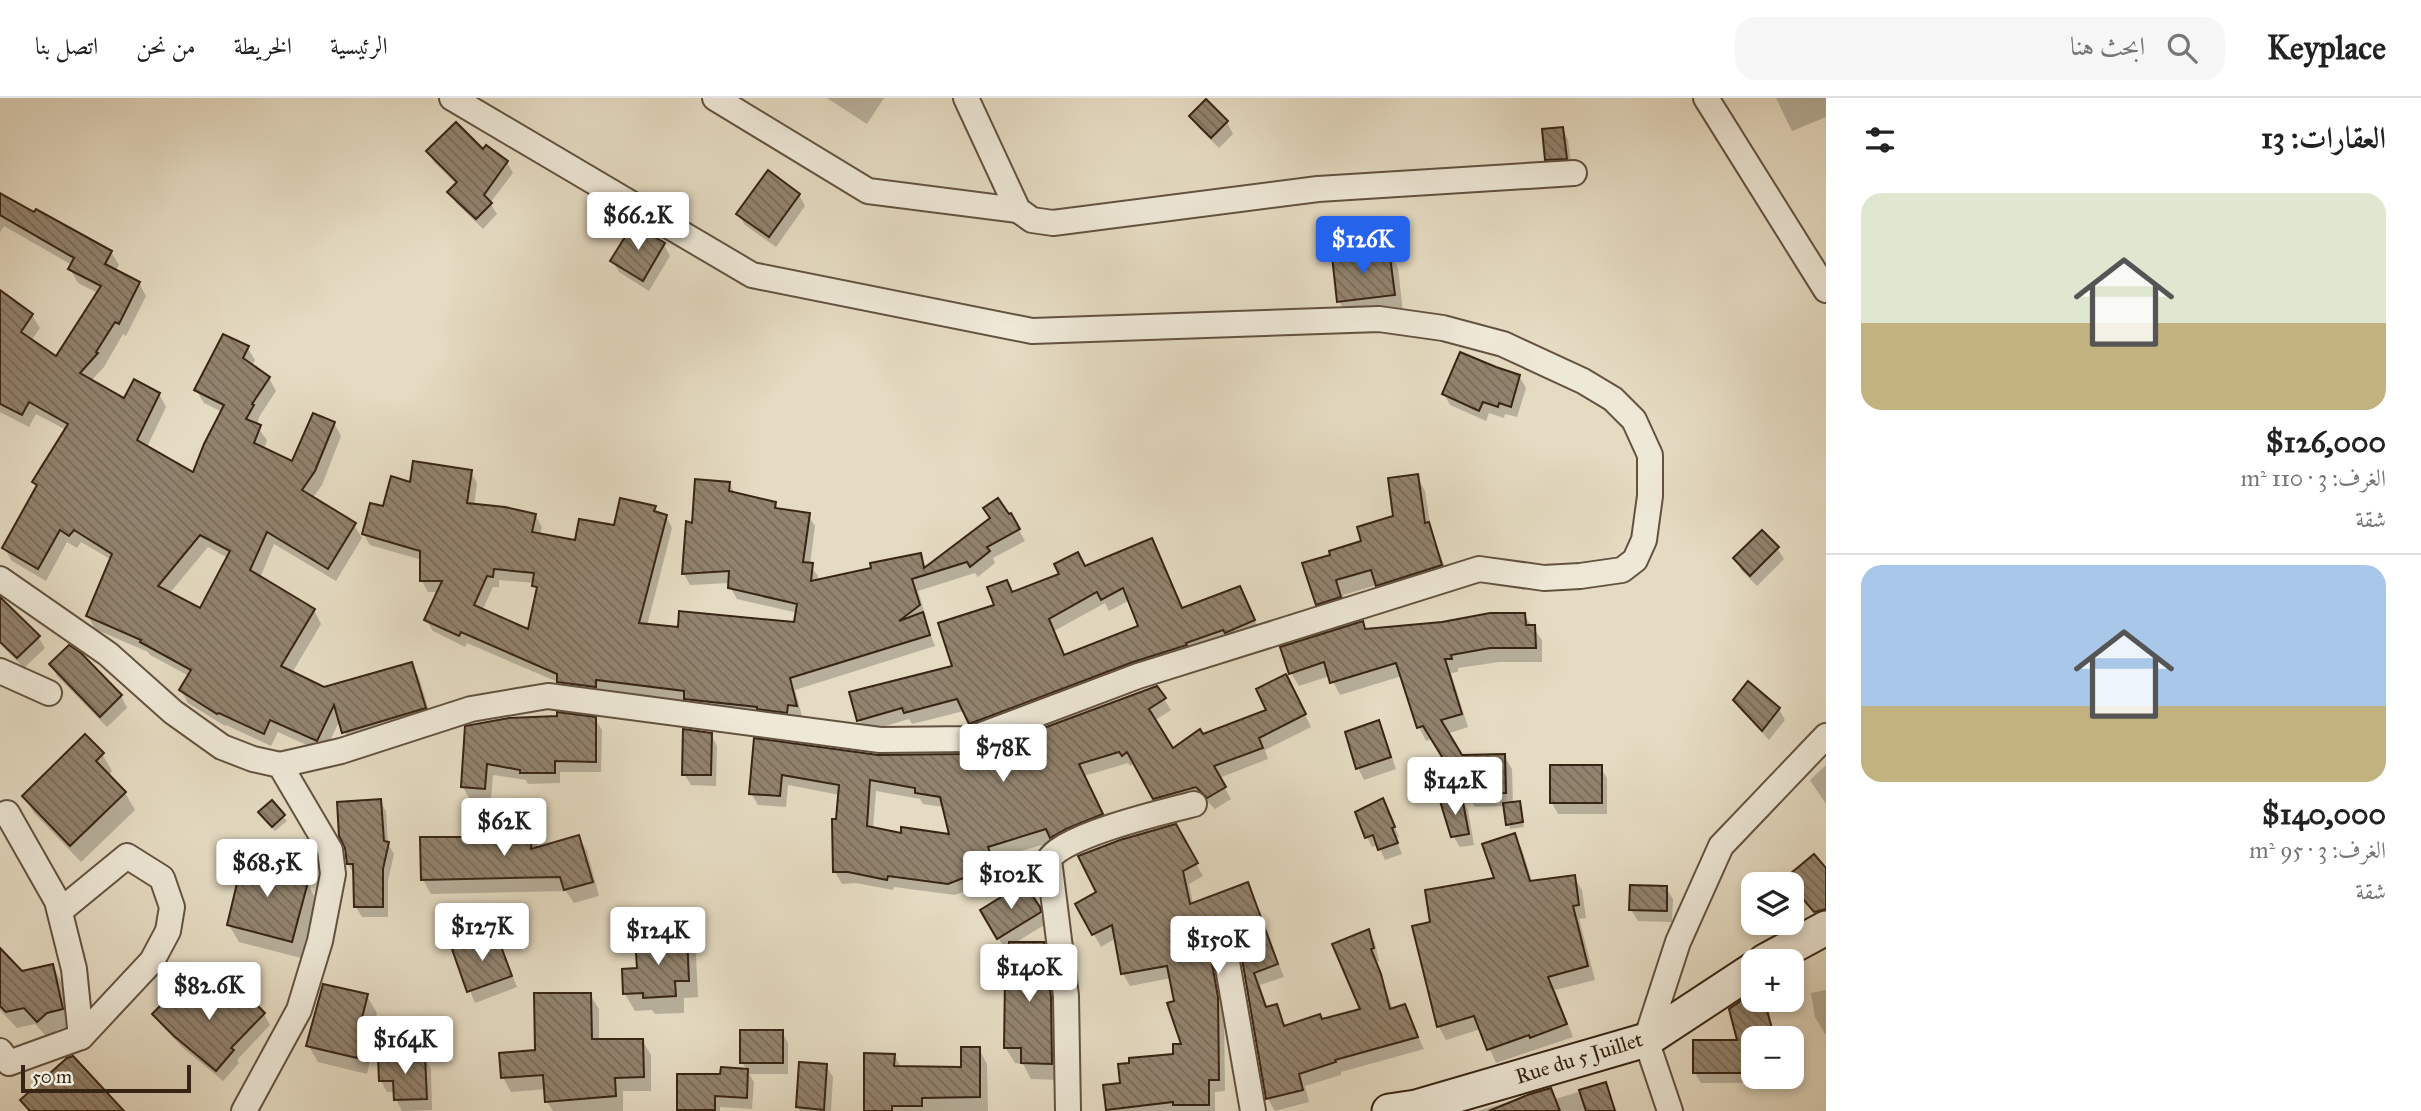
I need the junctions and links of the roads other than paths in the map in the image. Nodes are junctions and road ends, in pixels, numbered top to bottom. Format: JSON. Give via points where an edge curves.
{"nodes":[{"id":1,"x":452,"y":98,"type":"edge"},
{"id":2,"x":715,"y":98,"type":"edge"},
{"id":3,"x":966,"y":98,"type":"edge"},
{"id":4,"x":1706,"y":98,"type":"edge"},
{"id":5,"x":1574,"y":173,"type":"dead end"},
{"id":6,"x":1018,"y":210,"type":"junction"},
{"id":7,"x":1826,"y":290,"type":"edge"},
{"id":8,"x":0,"y":579,"type":"edge"},
{"id":9,"x":0,"y":671,"type":"edge"},
{"id":10,"x":49,"y":693,"type":"dead end"},
{"id":11,"x":1826,"y":736,"type":"edge"},
{"id":12,"x":280,"y":765,"type":"junction"},
{"id":13,"x":1194,"y":804,"type":"dead end"},
{"id":14,"x":7,"y":813,"type":"dead end"},
{"id":15,"x":60,"y":911,"type":"junction"},
{"id":16,"x":1826,"y":929,"type":"edge"},
{"id":17,"x":1788,"y":949,"type":"edge"},
{"id":18,"x":1226,"y":956,"type":"dead end"},
{"id":19,"x":1741,"y":978,"type":"edge"},
{"id":20,"x":81,"y":1037,"type":"junction"},
{"id":21,"x":1646,"y":1040,"type":"junction"},
{"id":22,"x":0,"y":1051,"type":"edge"},
{"id":23,"x":244,"y":1111,"type":"edge"},
{"id":24,"x":1068,"y":1111,"type":"edge"},
{"id":25,"x":1253,"y":1111,"type":"edge"},
{"id":26,"x":1389,"y":1111,"type":"edge"},
{"id":27,"x":1670,"y":1111,"type":"edge"}],
"edges":[{"from":1,"to":12,"type":"street","via":[[752,275],[1032,331],[1379,319],[1444,328],[1503,344],[1613,398],[1634,420],[1650,455],[1644,540],[1635,560],[1622,570],[1544,578],[1479,569],[1138,676],[971,739],[880,740],[548,696],[471,709],[341,751]]},
{"from":2,"to":6,"type":"street","via":[[868,191]]},
{"from":3,"to":6,"type":"street"},
{"from":4,"to":7,"type":"street"},
{"from":5,"to":6,"type":"street","via":[[1318,189],[1053,223],[1032,220]]},
{"from":8,"to":12,"type":"street","via":[[108,653],[173,712],[222,747]]},
{"from":9,"to":10,"type":"street"},
{"from":11,"to":21,"type":"street","via":[[1721,846],[1678,942]]},
{"from":12,"to":23,"type":"street","via":[[330,850],[333,874],[320,942],[299,1010]]},
{"from":13,"to":24,"type":"street","via":[[1059,848],[1049,860],[1066,996]]},
{"from":14,"to":15,"type":"street"},
{"from":15,"to":20,"type":"street","via":[[74,969]]},
{"from":15,"to":20,"type":"street","via":[[127,856],[162,878],[172,907],[168,932],[152,961]]},
{"from":16,"to":17,"type":"street"},
{"from":18,"to":25,"type":"street"},
{"from":19,"to":21,"type":"street","name":"Rue du 5 Juillet"},
{"from":20,"to":22,"type":"street","via":[[9,1063]]},
{"from":21,"to":26,"type":"street","name":"Rue du 5 Juillet"},
{"from":21,"to":27,"type":"street"}]}
